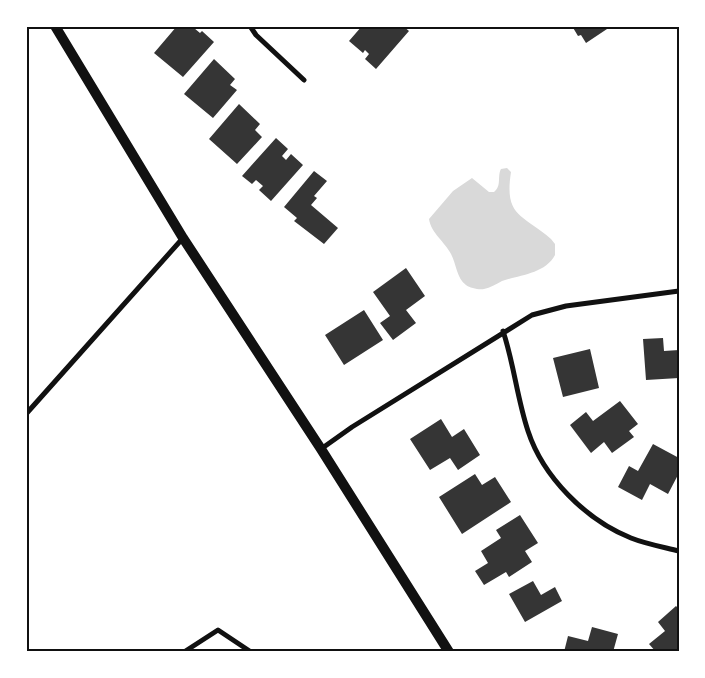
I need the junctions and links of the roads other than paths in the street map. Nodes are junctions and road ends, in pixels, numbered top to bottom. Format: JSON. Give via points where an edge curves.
{"nodes":[{"id":1,"x":250,"y":26,"type":"edge"},
{"id":2,"x":58,"y":28,"type":"edge"},
{"id":3,"x":304,"y":80,"type":"dead end"},
{"id":4,"x":182,"y":238,"type":"junction"},
{"id":5,"x":679,"y":291,"type":"edge"},
{"id":6,"x":503,"y":331,"type":"junction"},
{"id":7,"x":26,"y":414,"type":"edge"},
{"id":8,"x":321,"y":449,"type":"junction"},
{"id":9,"x":679,"y":551,"type":"edge"},
{"id":10,"x":184,"y":652,"type":"edge"},
{"id":11,"x":252,"y":652,"type":"edge"},
{"id":12,"x":449,"y":652,"type":"edge"}],
"edges":[{"from":1,"to":3,"type":"street"},
{"from":2,"to":4,"type":"main road"},
{"from":4,"to":7,"type":"street"},
{"from":4,"to":8,"type":"main road"},
{"from":5,"to":6,"type":"street","via":[[566,306],[532,315]]},
{"from":6,"to":8,"type":"street"},
{"from":6,"to":9,"type":"street","via":[[528,433],[560,485],[590,515],[611,529]]},
{"from":8,"to":12,"type":"main road"},
{"from":10,"to":11,"type":"street","via":[[218,630]]}]}
